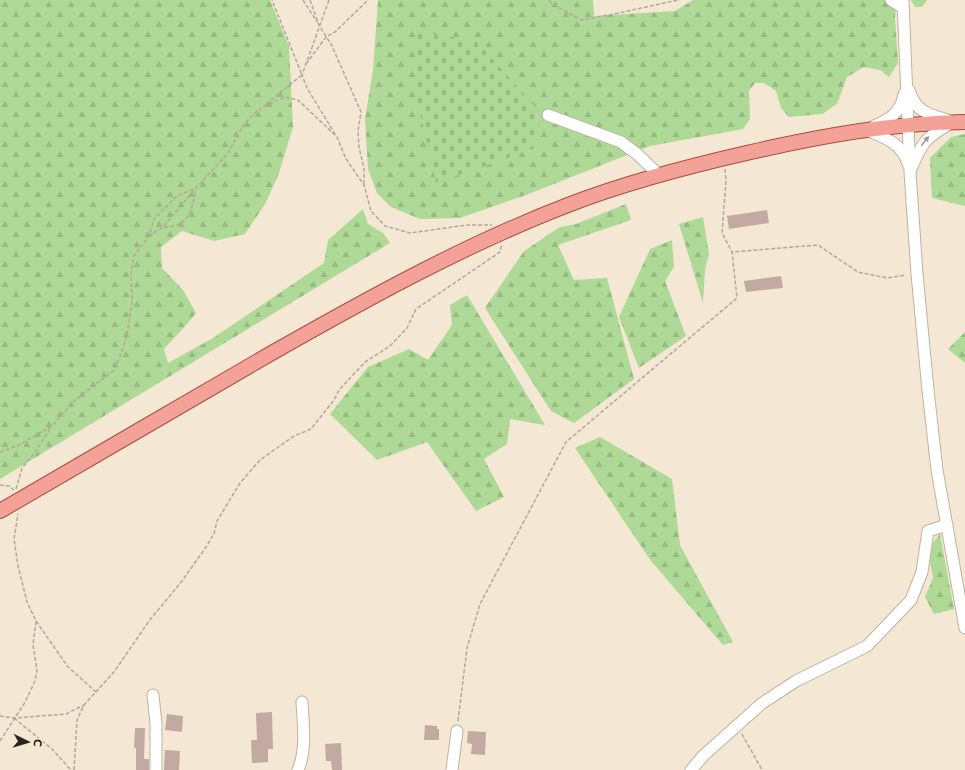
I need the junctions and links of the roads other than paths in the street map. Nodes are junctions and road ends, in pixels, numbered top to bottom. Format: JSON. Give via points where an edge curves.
{"nodes":[{"id":1,"x":891,"y":0,"type":"edge"},
{"id":2,"x":903,"y":4,"type":"edge"},
{"id":3,"x":906,"y":82,"type":"junction"},
{"id":4,"x":548,"y":115,"type":"dead end"},
{"id":5,"x":959,"y":122,"type":"edge"},
{"id":6,"x":908,"y":125,"type":"junction"},
{"id":7,"x":865,"y":130,"type":"junction"},
{"id":8,"x":910,"y":172,"type":"junction"},
{"id":9,"x":659,"y":175,"type":"junction"},
{"id":10,"x":0,"y":511,"type":"edge"},
{"id":11,"x":947,"y":525,"type":"junction"},
{"id":12,"x":965,"y":628,"type":"edge"},
{"id":13,"x":154,"y":695,"type":"dead end"},
{"id":14,"x":302,"y":702,"type":"dead end"},
{"id":15,"x":457,"y":731,"type":"road end"},
{"id":16,"x":156,"y":770,"type":"edge"},
{"id":17,"x":298,"y":770,"type":"edge"},
{"id":18,"x":452,"y":770,"type":"edge"},
{"id":19,"x":691,"y":770,"type":"edge"}],
"edges":[{"from":1,"to":2,"type":"street"},
{"from":2,"to":3,"type":"street"},
{"from":3,"to":5,"type":"street","via":[[915,105],[922,111]]},
{"from":3,"to":6,"type":"street"},
{"from":3,"to":7,"type":"street","via":[[904,98],[895,114]]},
{"from":4,"to":9,"type":"street","via":[[621,142]]},
{"from":5,"to":6,"type":"main road"},
{"from":8,"to":5,"type":"street","one_way":true,"via":[[928,137]]},
{"from":6,"to":7,"type":"main road"},
{"from":6,"to":8,"type":"street"},
{"from":7,"to":8,"type":"street","via":[[895,143],[906,158]]},
{"from":7,"to":9,"type":"main road","via":[[802,141]]},
{"from":8,"to":11,"type":"street","via":[[928,390],[937,470]]},
{"from":9,"to":10,"type":"main road","via":[[568,204],[446,258],[160,417]]},
{"from":11,"to":12,"type":"street"},
{"from":11,"to":19,"type":"street","via":[[928,531],[922,572],[911,600],[867,646],[796,681],[761,704]]},
{"from":13,"to":16,"type":"street"},
{"from":14,"to":17,"type":"street","via":[[304,731],[302,759]]},
{"from":15,"to":18,"type":"street"}]}
